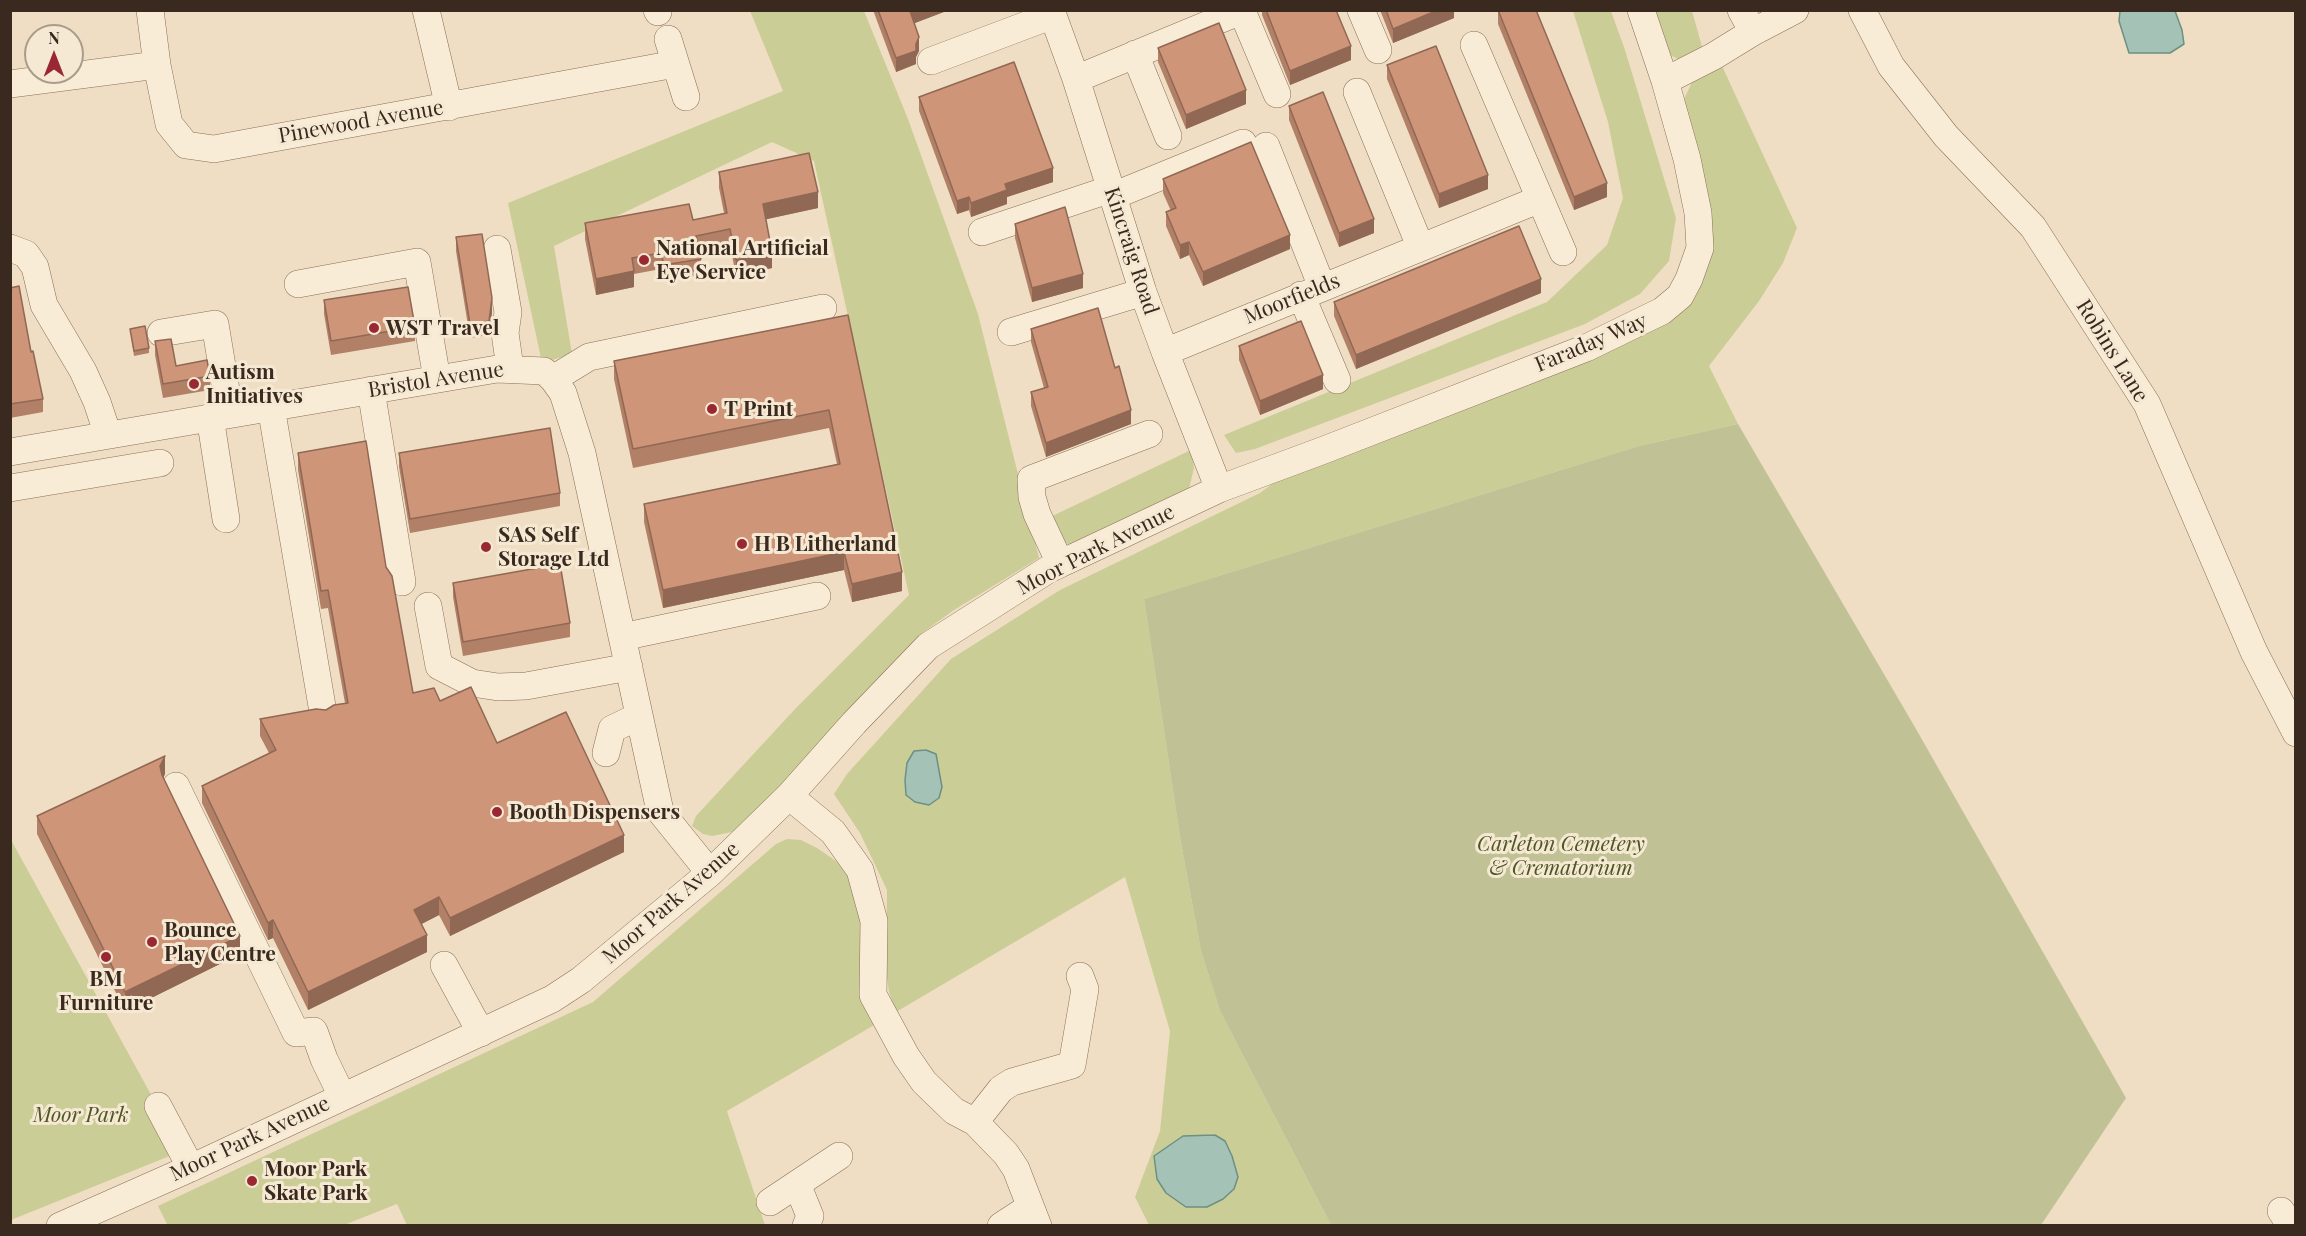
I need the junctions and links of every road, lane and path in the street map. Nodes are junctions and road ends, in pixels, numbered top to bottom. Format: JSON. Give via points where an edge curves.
{"nodes":[{"id":1,"x":150,"y":10,"type":"edge"},
{"id":2,"x":426,"y":10,"type":"edge"},
{"id":3,"x":1361,"y":10,"type":"edge"},
{"id":4,"x":1641,"y":10,"type":"edge"},
{"id":5,"x":1795,"y":10,"type":"edge"},
{"id":6,"x":1862,"y":10,"type":"edge"},
{"id":7,"x":1242,"y":11,"type":"edge"},
{"id":8,"x":1052,"y":13,"type":"edge"},
{"id":9,"x":1747,"y":21,"type":"edge"},
{"id":10,"x":1474,"y":45,"type":"dead end"},
{"id":11,"x":1378,"y":50,"type":"dead end"},
{"id":12,"x":1135,"y":54,"type":"junction"},
{"id":13,"x":931,"y":61,"type":"dead end"},
{"id":14,"x":157,"y":65,"type":"junction"},
{"id":15,"x":1076,"y":79,"type":"junction"},
{"id":16,"x":1665,"y":81,"type":"junction"},
{"id":17,"x":10,"y":84,"type":"edge"},
{"id":18,"x":1357,"y":92,"type":"dead end"},
{"id":19,"x":1277,"y":94,"type":"dead end"},
{"id":20,"x":686,"y":97,"type":"dead end"},
{"id":21,"x":449,"y":107,"type":"junction"},
{"id":22,"x":1168,"y":136,"type":"dead end"},
{"id":23,"x":1112,"y":193,"type":"junction"},
{"id":24,"x":1540,"y":199,"type":"junction"},
{"id":25,"x":982,"y":232,"type":"dead end"},
{"id":26,"x":1420,"y":246,"type":"junction"},
{"id":27,"x":10,"y":248,"type":"edge"},
{"id":28,"x":497,"y":249,"type":"dead end"},
{"id":29,"x":1563,"y":252,"type":"dead end"},
{"id":30,"x":298,"y":284,"type":"dead end"},
{"id":31,"x":1312,"y":291,"type":"junction"},
{"id":32,"x":1143,"y":292,"type":"junction"},
{"id":33,"x":823,"y":308,"type":"dead end"},
{"id":34,"x":1011,"y":332,"type":"dead end"},
{"id":35,"x":161,"y":333,"type":"dead end"},
{"id":36,"x":1165,"y":352,"type":"junction"},
{"id":37,"x":510,"y":368,"type":"junction"},
{"id":38,"x":437,"y":379,"type":"junction"},
{"id":39,"x":553,"y":379,"type":"junction"},
{"id":40,"x":1337,"y":380,"type":"dead end"},
{"id":41,"x":371,"y":390,"type":"junction"},
{"id":42,"x":271,"y":407,"type":"junction"},
{"id":43,"x":220,"y":416,"type":"junction"},
{"id":44,"x":1149,"y":434,"type":"dead end"},
{"id":45,"x":108,"y":435,"type":"junction"},
{"id":46,"x":81,"y":440,"type":"junction"},
{"id":47,"x":10,"y":452,"type":"edge"},
{"id":48,"x":160,"y":464,"type":"dead end"},
{"id":49,"x":87,"y":475,"type":"junction"},
{"id":50,"x":10,"y":488,"type":"edge"},
{"id":51,"x":1219,"y":489,"type":"junction"},
{"id":52,"x":226,"y":519,"type":"dead end"},
{"id":53,"x":1060,"y":563,"type":"junction"},
{"id":54,"x":402,"y":582,"type":"dead end"},
{"id":55,"x":816,"y":596,"type":"dead end"},
{"id":56,"x":428,"y":606,"type":"dead end"},
{"id":57,"x":622,"y":637,"type":"junction"},
{"id":58,"x":629,"y":667,"type":"junction"},
{"id":59,"x":322,"y":712,"type":"edge"},
{"id":60,"x":639,"y":716,"type":"junction"},
{"id":61,"x":2295,"y":733,"type":"edge"},
{"id":62,"x":606,"y":753,"type":"dead end"},
{"id":63,"x":176,"y":786,"type":"dead end"},
{"id":64,"x":789,"y":795,"type":"junction"},
{"id":65,"x":710,"y":873,"type":"junction"},
{"id":66,"x":444,"y":965,"type":"dead end"},
{"id":67,"x":1080,"y":976,"type":"dead end"},
{"id":68,"x":481,"y":1033,"type":"junction"},
{"id":69,"x":342,"y":1096,"type":"junction"},
{"id":70,"x":158,"y":1106,"type":"dead end"},
{"id":71,"x":975,"y":1122,"type":"junction"},
{"id":72,"x":839,"y":1155,"type":"dead end"},
{"id":73,"x":191,"y":1168,"type":"junction"},
{"id":74,"x":797,"y":1184,"type":"junction"},
{"id":75,"x":770,"y":1202,"type":"dead end"},
{"id":76,"x":1034,"y":1216,"type":"edge"},
{"id":77,"x":60,"y":1226,"type":"edge"},
{"id":78,"x":806,"y":1226,"type":"edge"},
{"id":79,"x":1001,"y":1226,"type":"edge"}],
"edges":[{"from":1,"to":14,"type":"street","name":"Pinewood Avenue"},
{"from":2,"to":21,"type":"street"},
{"from":3,"to":11,"type":"street"},
{"from":4,"to":16,"type":"street","name":"Faraday Way"},
{"from":5,"to":9,"type":"street"},
{"from":6,"to":61,"type":"street","name":"Robins Lane","via":[[1891,66],[1946,136],[2033,227],[2147,404],[2254,652]]},
{"from":7,"to":12,"type":"street"},
{"from":7,"to":19,"type":"street"},
{"from":8,"to":13,"type":"street"},
{"from":8,"to":15,"type":"street","name":"Kincraig Road"},
{"from":9,"to":16,"type":"street","via":[[1714,56]]},
{"from":10,"to":24,"type":"street"},
{"from":12,"to":15,"type":"street"},
{"from":12,"to":22,"type":"street"},
{"from":14,"to":17,"type":"street"},
{"from":14,"to":21,"type":"street","name":"Pinewood Avenue","via":[[169,124],[186,144],[214,148]]},
{"from":15,"to":23,"type":"street","name":"Kincraig Road"},
{"from":16,"to":51,"type":"street","name":"Faraday Way","via":[[1698,213],[1700,248],[1680,296],[1655,316],[1586,348]]},
{"from":18,"to":26,"type":"street"},
{"from":20,"to":21,"type":"street","name":"Pinewood Avenue","via":[[672,52]]},
{"from":23,"to":25,"type":"street"},
{"from":23,"to":31,"type":"street","via":[[1254,145]]},
{"from":23,"to":32,"type":"street","name":"Kincraig Road"},
{"from":24,"to":26,"type":"street","name":"Moorfields"},
{"from":24,"to":29,"type":"street"},
{"from":26,"to":31,"type":"street","name":"Moorfields"},
{"from":27,"to":45,"type":"street","via":[[26,254],[35,267],[44,305],[83,371]]},
{"from":28,"to":37,"type":"street","via":[[508,312]]},
{"from":30,"to":38,"type":"street","via":[[417,262]]},
{"from":31,"to":36,"type":"street","name":"Moorfields"},
{"from":31,"to":40,"type":"street"},
{"from":32,"to":34,"type":"street"},
{"from":32,"to":36,"type":"street","name":"Kincraig Road"},
{"from":33,"to":39,"type":"street","via":[[589,357]]},
{"from":35,"to":43,"type":"street","via":[[215,324]]},
{"from":36,"to":51,"type":"street","name":"Kincraig Road"},
{"from":37,"to":38,"type":"street","name":"Bristol Avenue"},
{"from":37,"to":39,"type":"street","name":"Bristol Avenue","via":[[544,371]]},
{"from":38,"to":41,"type":"street","name":"Bristol Avenue"},
{"from":39,"to":57,"type":"street","via":[[563,393],[582,453]]},
{"from":41,"to":42,"type":"street","name":"Bristol Avenue"},
{"from":41,"to":54,"type":"street"},
{"from":42,"to":43,"type":"street","name":"Bristol Avenue"},
{"from":42,"to":59,"type":"street"},
{"from":43,"to":45,"type":"street","name":"Bristol Avenue"},
{"from":43,"to":52,"type":"street"},
{"from":44,"to":53,"type":"street","via":[[1031,479],[1037,514]]},
{"from":45,"to":46,"type":"street","name":"Bristol Avenue"},
{"from":46,"to":47,"type":"street","name":"Bristol Avenue"},
{"from":46,"to":49,"type":"street"},
{"from":48,"to":49,"type":"street"},
{"from":49,"to":50,"type":"street"},
{"from":51,"to":53,"type":"street","name":"Moor Park Avenue"},
{"from":53,"to":64,"type":"street","name":"Moor Park Avenue","via":[[928,646]]},
{"from":55,"to":57,"type":"street"},
{"from":56,"to":58,"type":"street","via":[[439,666],[472,683],[526,686]]},
{"from":57,"to":58,"type":"street"},
{"from":58,"to":60,"type":"street"},
{"from":60,"to":62,"type":"street","via":[[612,729]]},
{"from":60,"to":65,"type":"street","via":[[660,811]]},
{"from":63,"to":69,"type":"street","via":[[296,1033],[315,1031]]},
{"from":64,"to":65,"type":"street","name":"Moor Park Avenue"},
{"from":64,"to":71,"type":"street","via":[[833,832],[860,870],[874,921],[873,995],[906,1056],[931,1089],[954,1111]]},
{"from":65,"to":68,"type":"street","name":"Moor Park Avenue","via":[[581,980],[552,999]]},
{"from":66,"to":68,"type":"street"},
{"from":67,"to":71,"type":"street","via":[[1085,989],[1080,1070],[1012,1082],[1000,1089]]},
{"from":68,"to":69,"type":"street","name":"Moor Park Avenue"},
{"from":69,"to":73,"type":"street","name":"Moor Park Avenue"},
{"from":70,"to":73,"type":"street"},
{"from":71,"to":76,"type":"street","via":[[1016,1169]]},
{"from":72,"to":74,"type":"street"},
{"from":73,"to":77,"type":"street","name":"Moor Park Avenue"},
{"from":74,"to":75,"type":"street"},
{"from":74,"to":78,"type":"street","via":[[810,1216]]},
{"from":76,"to":79,"type":"street"}]}
